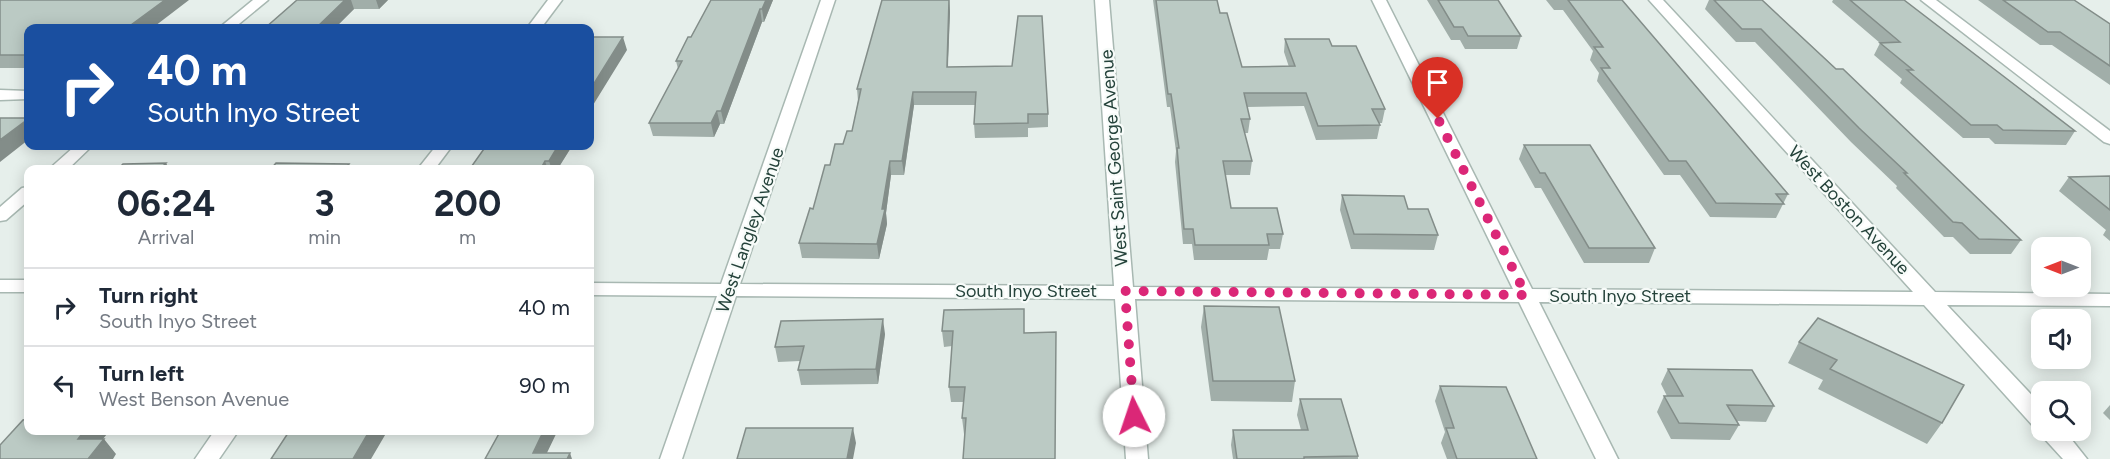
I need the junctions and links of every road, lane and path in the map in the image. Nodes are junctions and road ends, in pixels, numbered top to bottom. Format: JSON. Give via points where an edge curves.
{"nodes":[{"id":1,"x":261,"y":0,"type":"edge"},
{"id":2,"x":555,"y":0,"type":"edge"},
{"id":3,"x":828,"y":0,"type":"edge"},
{"id":4,"x":1102,"y":0,"type":"edge"},
{"id":5,"x":1379,"y":0,"type":"edge"},
{"id":6,"x":1656,"y":0,"type":"edge"},
{"id":7,"x":1928,"y":0,"type":"edge"},
{"id":8,"x":231,"y":24,"type":"edge"},
{"id":9,"x":537,"y":24,"type":"edge"},
{"id":10,"x":0,"y":95,"type":"edge"},
{"id":11,"x":24,"y":96,"type":"edge"},
{"id":12,"x":2110,"y":139,"type":"edge"},
{"id":13,"x":79,"y":150,"type":"edge"},
{"id":14,"x":441,"y":150,"type":"edge"},
{"id":15,"x":62,"y":165,"type":"edge"},
{"id":16,"x":429,"y":165,"type":"edge"},
{"id":17,"x":24,"y":195,"type":"edge"},
{"id":18,"x":0,"y":216,"type":"edge"},
{"id":19,"x":0,"y":286,"type":"edge"},
{"id":20,"x":24,"y":286,"type":"edge"},
{"id":21,"x":594,"y":290,"type":"edge"},
{"id":22,"x":729,"y":290,"type":"junction"},
{"id":23,"x":1125,"y":291,"type":"junction"},
{"id":24,"x":1526,"y":295,"type":"junction"},
{"id":25,"x":1930,"y":298,"type":"junction"},
{"id":26,"x":2110,"y":300,"type":"edge"},
{"id":27,"x":2031,"y":409,"type":"edge"},
{"id":28,"x":224,"y":435,"type":"edge"},
{"id":29,"x":2060,"y":441,"type":"edge"},
{"id":30,"x":206,"y":459,"type":"edge"},
{"id":31,"x":671,"y":459,"type":"edge"},
{"id":32,"x":1137,"y":459,"type":"edge"},
{"id":33,"x":1607,"y":459,"type":"edge"},
{"id":34,"x":2076,"y":459,"type":"edge"}],
"edges":[{"from":1,"to":8,"type":"street"},
{"from":2,"to":9,"type":"street"},
{"from":3,"to":22,"type":"street","name":"West Langley Avenue"},
{"from":4,"to":23,"type":"street","name":"West Saint George Avenue"},
{"from":5,"to":24,"type":"street"},
{"from":6,"to":25,"type":"street","name":"West Boston Avenue"},
{"from":7,"to":12,"type":"street"},
{"from":10,"to":11,"type":"street"},
{"from":13,"to":15,"type":"street"},
{"from":14,"to":16,"type":"street"},
{"from":17,"to":18,"type":"street"},
{"from":19,"to":20,"type":"street"},
{"from":21,"to":22,"type":"street","name":"South Inyo Street"},
{"from":22,"to":23,"type":"street","name":"South Inyo Street"},
{"from":22,"to":31,"type":"street","name":"West Langley Avenue"},
{"from":23,"to":24,"type":"street","name":"South Inyo Street"},
{"from":23,"to":32,"type":"street","name":"West Saint George Avenue"},
{"from":24,"to":25,"type":"street","name":"South Inyo Street"},
{"from":24,"to":33,"type":"street"},
{"from":25,"to":26,"type":"street","name":"South Inyo Street"},
{"from":25,"to":27,"type":"street","name":"West Boston Avenue"},
{"from":28,"to":30,"type":"street"},
{"from":29,"to":34,"type":"street"}]}
